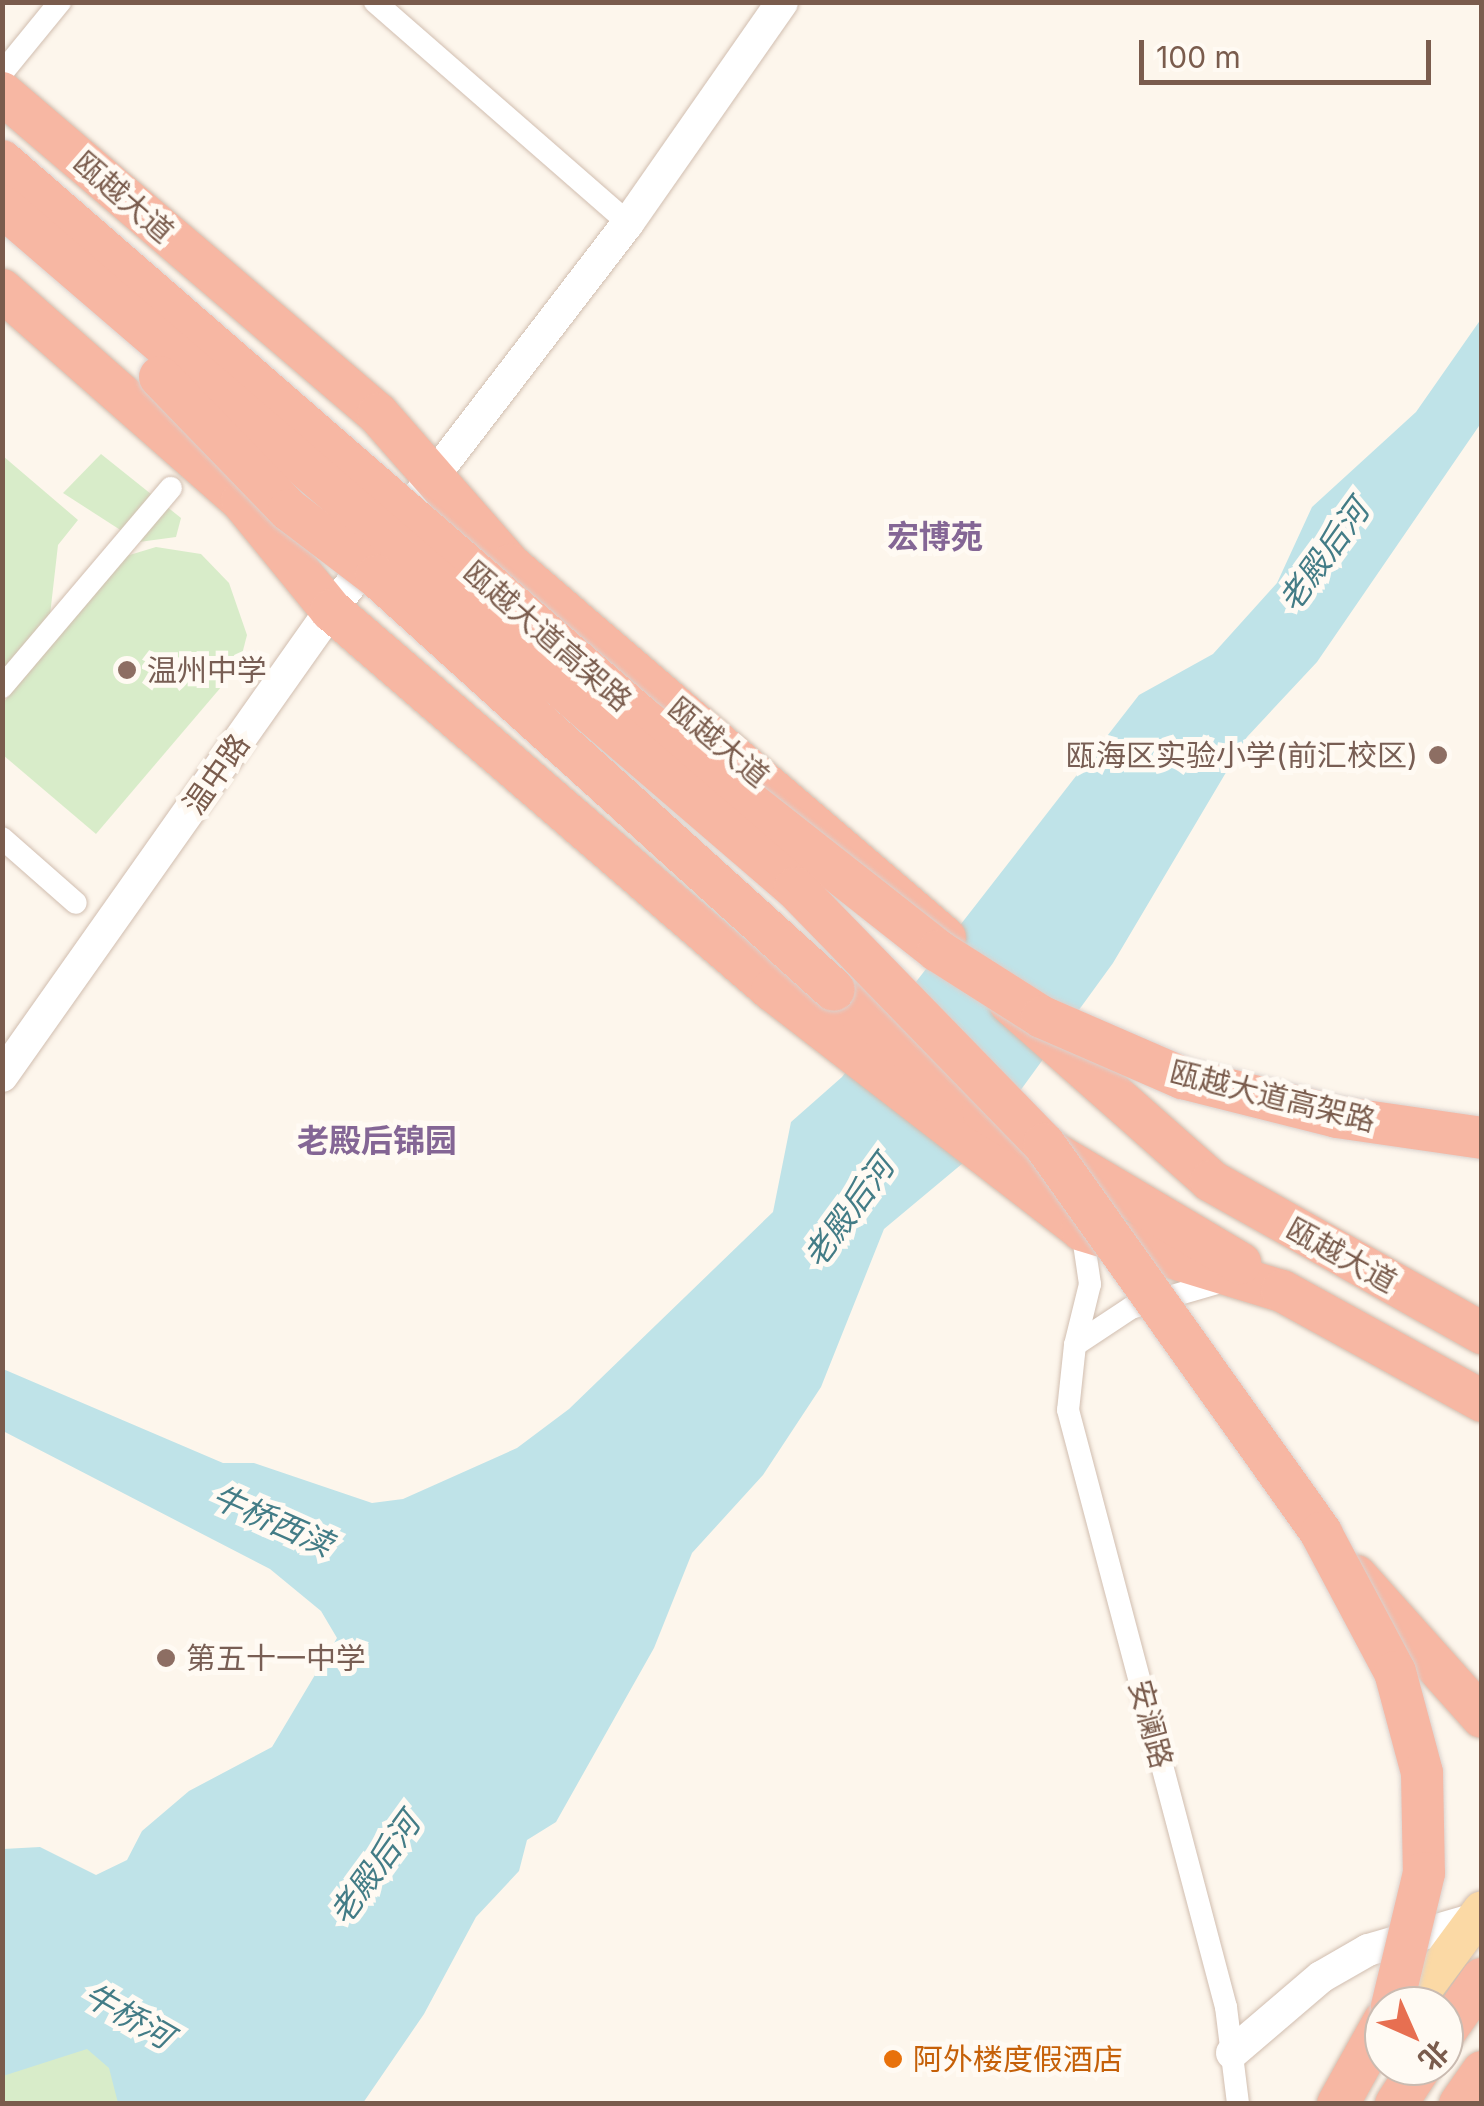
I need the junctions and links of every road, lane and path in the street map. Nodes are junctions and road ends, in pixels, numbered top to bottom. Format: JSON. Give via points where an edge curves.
{"nodes":[{"id":1,"x":60,"y":2,"type":"edge"},
{"id":2,"x":375,"y":2,"type":"edge"},
{"id":3,"x":782,"y":2,"type":"edge"},
{"id":4,"x":2,"y":73,"type":"edge"},
{"id":5,"x":2,"y":94,"type":"edge"},
{"id":6,"x":2,"y":118,"type":"edge"},
{"id":7,"x":2,"y":161,"type":"edge"},
{"id":8,"x":2,"y":208,"type":"edge"},
{"id":9,"x":628,"y":222,"type":"junction"},
{"id":10,"x":2,"y":290,"type":"edge"},
{"id":11,"x":400,"y":448,"type":"junction"},
{"id":12,"x":434,"y":474,"type":"junction"},
{"id":13,"x":171,"y":488,"type":"dead end"},
{"id":14,"x":331,"y":610,"type":"junction"},
{"id":15,"x":2,"y":687,"type":"edge"},
{"id":16,"x":2,"y":838,"type":"edge"},
{"id":17,"x":76,"y":904,"type":"dead end"},
{"id":18,"x":2,"y":1076,"type":"edge"},
{"id":19,"x":1482,"y":1138,"type":"edge"},
{"id":20,"x":1082,"y":1230,"type":"junction"},
{"id":21,"x":1237,"y":1278,"type":"junction"},
{"id":22,"x":1282,"y":1291,"type":"junction"},
{"id":23,"x":1482,"y":1333,"type":"edge"},
{"id":24,"x":1076,"y":1345,"type":"junction"},
{"id":25,"x":1482,"y":1401,"type":"edge"},
{"id":26,"x":1321,"y":1533,"type":"junction"},
{"id":27,"x":1482,"y":1717,"type":"edge"},
{"id":28,"x":1478,"y":1915,"type":"edge"},
{"id":29,"x":1482,"y":1979,"type":"edge"},
{"id":30,"x":1397,"y":1986,"type":"edge"},
{"id":31,"x":1428,"y":1986,"type":"edge"},
{"id":32,"x":1464,"y":2005,"type":"edge"},
{"id":33,"x":1232,"y":2054,"type":"junction"},
{"id":34,"x":1364,"y":2057,"type":"edge"},
{"id":35,"x":1364,"y":2069,"type":"edge"},
{"id":36,"x":1482,"y":2072,"type":"edge"},
{"id":37,"x":1238,"y":2104,"type":"edge"},
{"id":38,"x":1338,"y":2104,"type":"edge"},
{"id":39,"x":1460,"y":2104,"type":"edge"}],
"edges":[{"from":1,"to":4,"type":"street"},
{"from":2,"to":9,"type":"street"},
{"from":3,"to":9,"type":"street","name":"温中路"},
{"from":5,"to":11,"type":"highway","name":"瓯越大道","via":[[378,414]]},
{"from":6,"to":11,"type":"highway","via":[[257,346]]},
{"from":7,"to":19,"type":"highway","name":"瓯越大道高架路","bridge":true,"via":[[642,718],[938,951],[1042,1017],[1182,1078],[1338,1116]]},
{"from":8,"to":22,"type":"highway","bridge":true,"via":[[289,510],[376,576],[832,989],[1012,1130]]},
{"from":8,"to":26,"type":"highway","name":"瓯越大道高架路","bridge":true,"via":[[795,888],[1044,1144]]},
{"from":9,"to":12,"type":"street","name":"温中路"},
{"from":10,"to":14,"type":"highway","name":"瓯越大道","via":[[242,501]]},
{"from":11,"to":12,"type":"highway","name":"瓯越大道"},
{"from":12,"to":14,"type":"street","name":"温中路"},
{"from":12,"to":23,"type":"highway","name":"瓯越大道","bridge":true,"via":[[510,565],[892,885],[1069,1062],[1211,1181]]},
{"from":13,"to":15,"type":"street"},
{"from":14,"to":18,"type":"street","name":"温中路"},
{"from":14,"to":20,"type":"highway","name":"瓯越大道","via":[[772,990]]},
{"from":16,"to":17,"type":"street"},
{"from":20,"to":21,"type":"highway","name":"瓯越大道"},
{"from":20,"to":24,"type":"street","name":"安澜路","via":[[1090,1284]]},
{"from":21,"to":22,"type":"highway","name":"瓯越大道"},
{"from":21,"to":24,"type":"street","via":[[1130,1308]]},
{"from":22,"to":25,"type":"highway","name":"瓯越大道"},
{"from":24,"to":33,"type":"street","name":"安澜路","via":[[1068,1410]]},
{"from":26,"to":27,"type":"highway","bridge":true},
{"from":26,"to":30,"type":"highway","bridge":true,"via":[[1395,1672],[1422,1774],[1424,1873]]},
{"from":28,"to":31,"type":"main road"},
{"from":28,"to":33,"type":"street","via":[[1368,1950],[1321,1977]]},
{"from":29,"to":32,"type":"highway"},
{"from":33,"to":37,"type":"street","name":"安澜路"},
{"from":34,"to":38,"type":"highway"},
{"from":35,"to":38,"type":"main road"},
{"from":36,"to":39,"type":"highway"}]}
